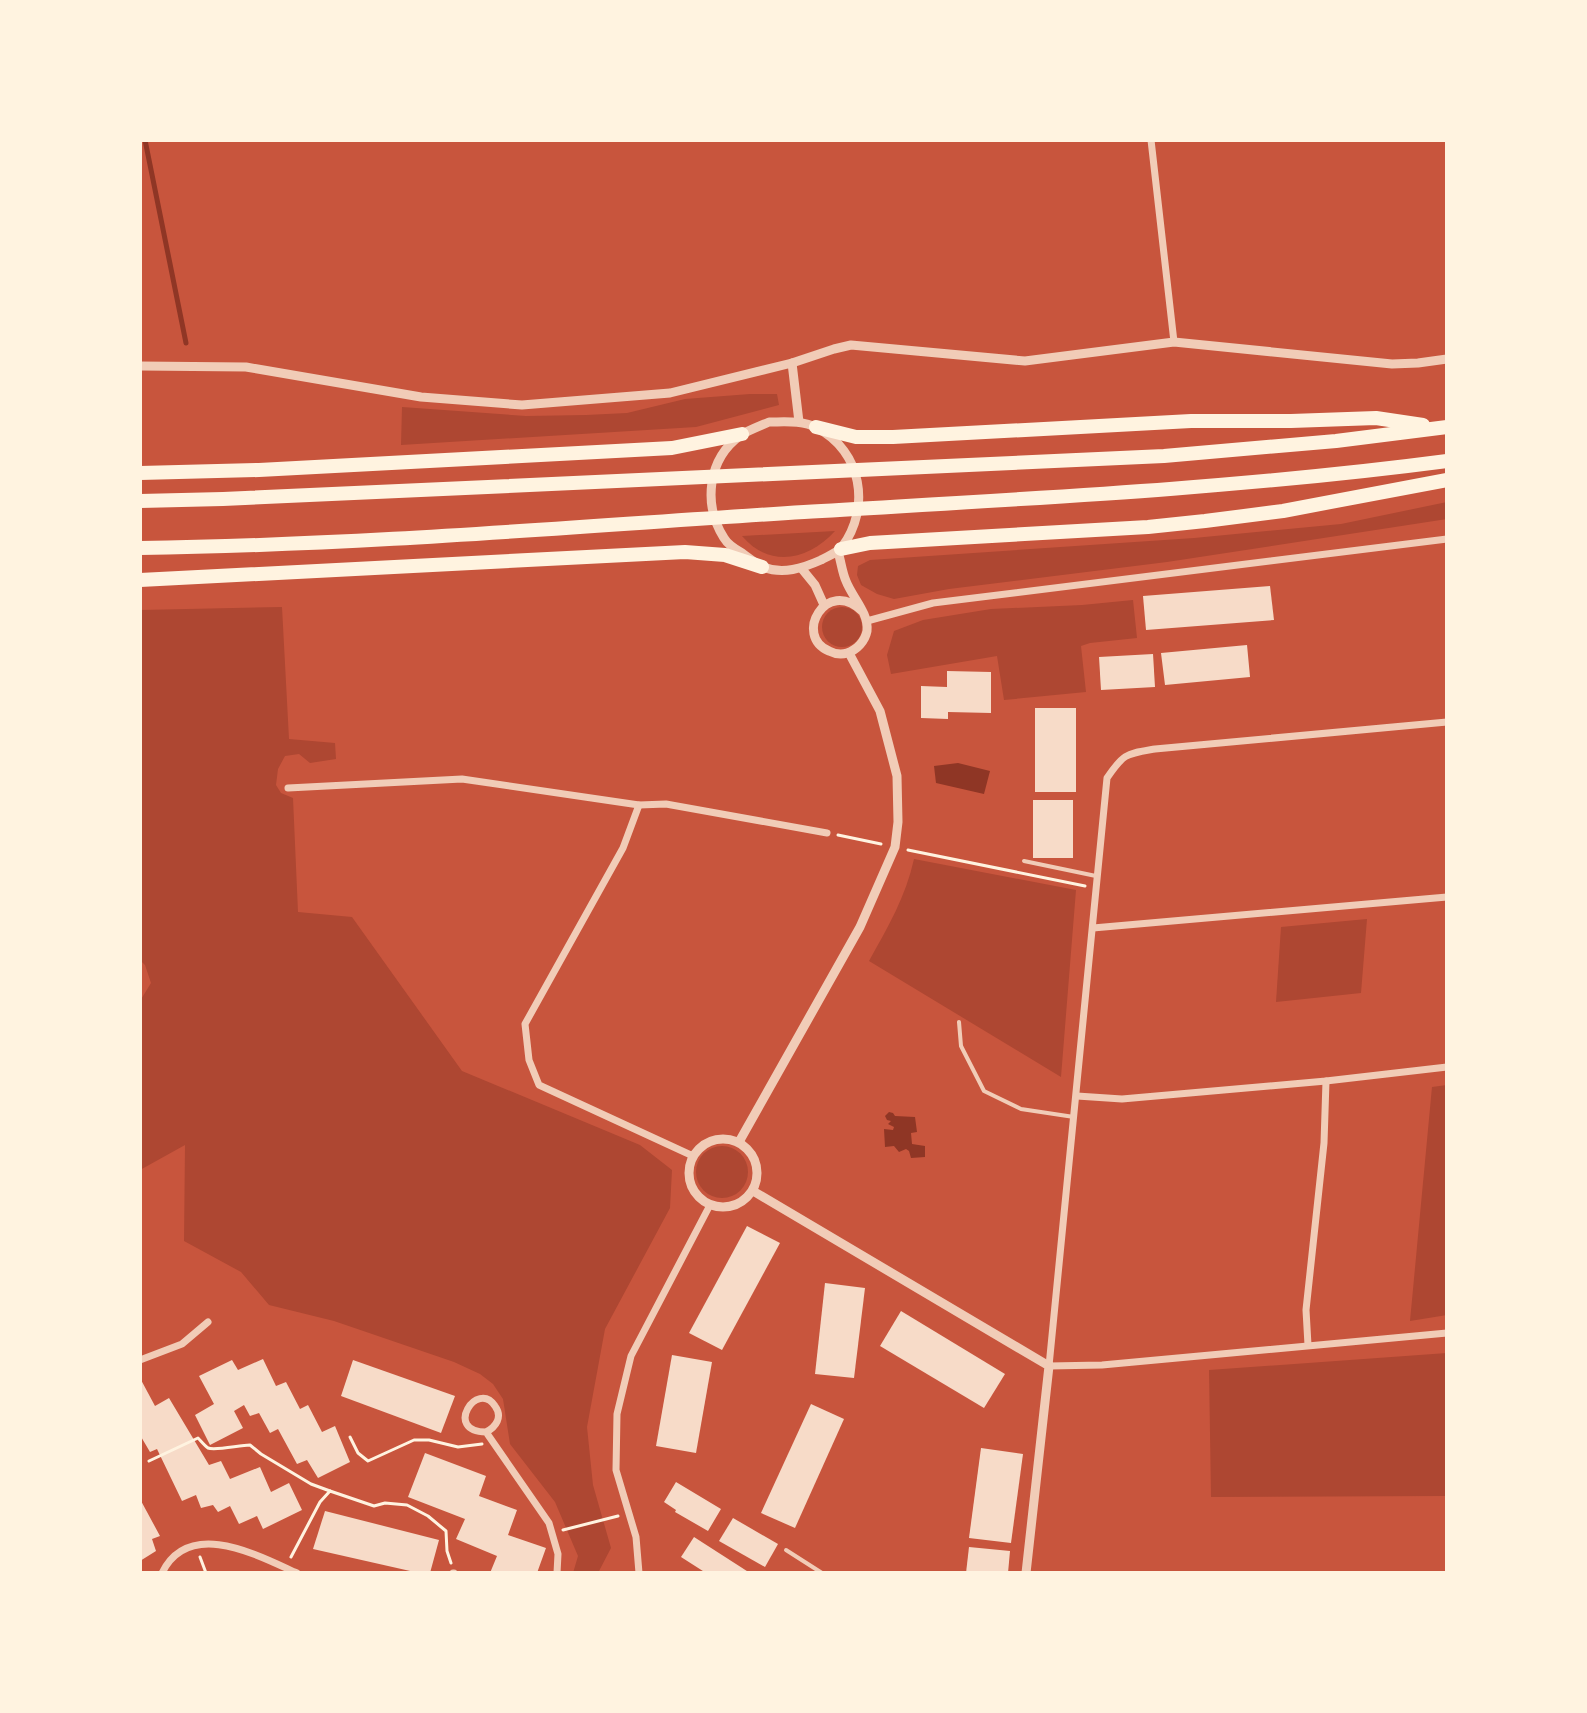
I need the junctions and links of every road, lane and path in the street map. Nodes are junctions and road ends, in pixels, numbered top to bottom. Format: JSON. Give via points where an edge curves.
{"nodes":[{"id":1,"x":1151,"y":140,"type":"edge"},
{"id":2,"x":1174,"y":342,"type":"junction"},
{"id":3,"x":1447,"y":359,"type":"edge"},
{"id":4,"x":792,"y":363,"type":"junction"},
{"id":5,"x":140,"y":366,"type":"edge"},
{"id":6,"x":799,"y":422,"type":"junction"},
{"id":7,"x":816,"y":427,"type":"junction"},
{"id":8,"x":1445,"y":427,"type":"edge"},
{"id":9,"x":742,"y":434,"type":"junction"},
{"id":10,"x":1447,"y":461,"type":"edge"},
{"id":11,"x":140,"y":473,"type":"edge"},
{"id":12,"x":1447,"y":480,"type":"edge"},
{"id":13,"x":140,"y":501,"type":"edge"},
{"id":14,"x":1447,"y":539,"type":"edge"},
{"id":15,"x":140,"y":548,"type":"edge"},
{"id":16,"x":839,"y":550,"type":"junction"},
{"id":17,"x":762,"y":567,"type":"junction"},
{"id":18,"x":802,"y":569,"type":"junction"},
{"id":19,"x":140,"y":580,"type":"edge"},
{"id":20,"x":824,"y":605,"type":"junction"},
{"id":21,"x":864,"y":616,"type":"junction"},
{"id":22,"x":849,"y":653,"type":"junction"},
{"id":23,"x":1447,"y":722,"type":"edge"},
{"id":24,"x":288,"y":788,"type":"dead end"},
{"id":25,"x":639,"y":805,"type":"junction"},
{"id":26,"x":827,"y":833,"type":"joint"},
{"id":27,"x":895,"y":847,"type":"junction"},
{"id":28,"x":1024,"y":861,"type":"dead end"},
{"id":29,"x":1096,"y":876,"type":"junction"},
{"id":30,"x":1096,"y":888,"type":"junction"},
{"id":31,"x":1447,"y":897,"type":"edge"},
{"id":32,"x":1093,"y":928,"type":"junction"},
{"id":33,"x":959,"y":1022,"type":"dead end"},
{"id":34,"x":1447,"y":1067,"type":"edge"},
{"id":35,"x":1326,"y":1081,"type":"junction"},
{"id":36,"x":1077,"y":1096,"type":"junction"},
{"id":37,"x":1075,"y":1117,"type":"junction"},
{"id":38,"x":739,"y":1142,"type":"junction"},
{"id":39,"x":693,"y":1156,"type":"junction"},
{"id":40,"x":753,"y":1191,"type":"junction"},
{"id":41,"x":710,"y":1205,"type":"junction"},
{"id":42,"x":208,"y":1322,"type":"dead end"},
{"id":43,"x":1447,"y":1333,"type":"edge"},
{"id":44,"x":1308,"y":1345,"type":"junction"},
{"id":45,"x":140,"y":1360,"type":"edge"},
{"id":46,"x":1049,"y":1366,"type":"junction"},
{"id":47,"x":486,"y":1432,"type":"junction"},
{"id":48,"x":350,"y":1437,"type":"dead end"},
{"id":49,"x":493,"y":1443,"type":"junction"},
{"id":50,"x":149,"y":1461,"type":"dead end"},
{"id":51,"x":330,"y":1491,"type":"junction"},
{"id":52,"x":628,"y":1513,"type":"junction"},
{"id":53,"x":567,"y":1530,"type":"dead end"},
{"id":54,"x":196,"y":1545,"type":"junction"},
{"id":55,"x":786,"y":1550,"type":"dead end"},
{"id":56,"x":285,"y":1568,"type":"junction"},
{"id":57,"x":162,"y":1573,"type":"edge"},
{"id":58,"x":206,"y":1573,"type":"edge"},
{"id":59,"x":297,"y":1573,"type":"edge"},
{"id":60,"x":454,"y":1573,"type":"edge"},
{"id":61,"x":557,"y":1573,"type":"edge"},
{"id":62,"x":639,"y":1573,"type":"edge"},
{"id":63,"x":822,"y":1573,"type":"edge"},
{"id":64,"x":1026,"y":1573,"type":"edge"}],
"edges":[{"from":1,"to":2,"type":"street"},
{"from":2,"to":3,"type":"street","via":[[1392,364]]},
{"from":2,"to":4,"type":"street","via":[[1025,361],[851,345]]},
{"from":4,"to":5,"type":"street","via":[[670,393],[522,405],[421,397],[246,367]]},
{"from":4,"to":6,"type":"street"},
{"from":6,"to":7,"type":"street"},
{"from":6,"to":9,"type":"street","via":[[769,422]]},
{"from":7,"to":8,"type":"highway","via":[[856,437],[893,437],[1191,421],[1376,418]]},
{"from":7,"to":16,"type":"street","via":[[839,443],[854,465],[860,491],[857,518]]},
{"from":8,"to":13,"type":"highway","via":[[1164,456]]},
{"from":9,"to":11,"type":"highway","via":[[672,448]]},
{"from":9,"to":17,"type":"street","via":[[716,466],[711,506],[727,543]]},
{"from":10,"to":15,"type":"highway","via":[[1206,486],[358,542]]},
{"from":12,"to":16,"type":"highway","via":[[1205,521],[870,543]]},
{"from":14,"to":21,"type":"street"},
{"from":16,"to":18,"type":"street"},
{"from":16,"to":21,"type":"street","via":[[845,580]]},
{"from":17,"to":18,"type":"street"},
{"from":17,"to":19,"type":"highway","via":[[725,555],[685,552]]},
{"from":18,"to":20,"type":"street"},
{"from":20,"to":21,"type":"street","via":[[844,600]]},
{"from":20,"to":22,"type":"street","via":[[813,627],[816,639],[824,649]]},
{"from":21,"to":22,"type":"street","via":[[867,634]]},
{"from":22,"to":27,"type":"street","via":[[880,711],[897,776]]},
{"from":23,"to":29,"type":"street","via":[[1128,754],[1107,778]]},
{"from":24,"to":25,"type":"street","via":[[462,779]]},
{"from":25,"to":26,"type":"street","via":[[666,804]]},
{"from":25,"to":39,"type":"street","via":[[623,848],[525,1024],[529,1060],[539,1085]]},
{"from":26,"to":27,"type":"path"},
{"from":27,"to":30,"type":"path"},
{"from":27,"to":38,"type":"street","via":[[860,927]]},
{"from":28,"to":29,"type":"lane"},
{"from":29,"to":30,"type":"street"},
{"from":30,"to":32,"type":"street"},
{"from":31,"to":32,"type":"street"},
{"from":32,"to":36,"type":"street"},
{"from":33,"to":37,"type":"lane","via":[[961,1046],[984,1091],[1021,1109]]},
{"from":34,"to":35,"type":"street"},
{"from":35,"to":36,"type":"street","via":[[1122,1099]]},
{"from":35,"to":44,"type":"street","via":[[1306,1310]]},
{"from":36,"to":37,"type":"street"},
{"from":37,"to":46,"type":"street"},
{"from":38,"to":39,"type":"street","via":[[722,1138],[705,1143]]},
{"from":38,"to":40,"type":"street","via":[[753,1154],[758,1172]]},
{"from":39,"to":41,"type":"street","via":[[689,1175],[695,1193]]},
{"from":40,"to":41,"type":"street","via":[[726,1207]]},
{"from":40,"to":46,"type":"street"},
{"from":41,"to":52,"type":"street","via":[[631,1356],[617,1414],[616,1470]]},
{"from":42,"to":45,"type":"street","via":[[182,1344]]},
{"from":43,"to":44,"type":"street"},
{"from":44,"to":46,"type":"street"},
{"from":46,"to":64,"type":"street"},
{"from":47,"to":47,"type":"street","via":[[499,1414],[492,1402],[479,1399],[469,1405],[465,1420],[477,1432]]},
{"from":47,"to":49,"type":"street"},
{"from":48,"to":49,"type":"path","via":[[368,1461],[414,1440],[458,1447]]},
{"from":49,"to":61,"type":"street","via":[[549,1523]]},
{"from":50,"to":51,"type":"path","via":[[198,1438],[206,1447],[218,1449],[250,1445]]},
{"from":51,"to":56,"type":"path"},
{"from":51,"to":60,"type":"path","via":[[374,1506],[407,1505],[428,1516],[446,1531]]},
{"from":52,"to":53,"type":"path"},
{"from":52,"to":62,"type":"street"},
{"from":54,"to":56,"type":"street","via":[[212,1542]]},
{"from":54,"to":57,"type":"street","via":[[184,1548]]},
{"from":54,"to":58,"type":"path"},
{"from":55,"to":63,"type":"lane"},
{"from":56,"to":59,"type":"street"}]}
